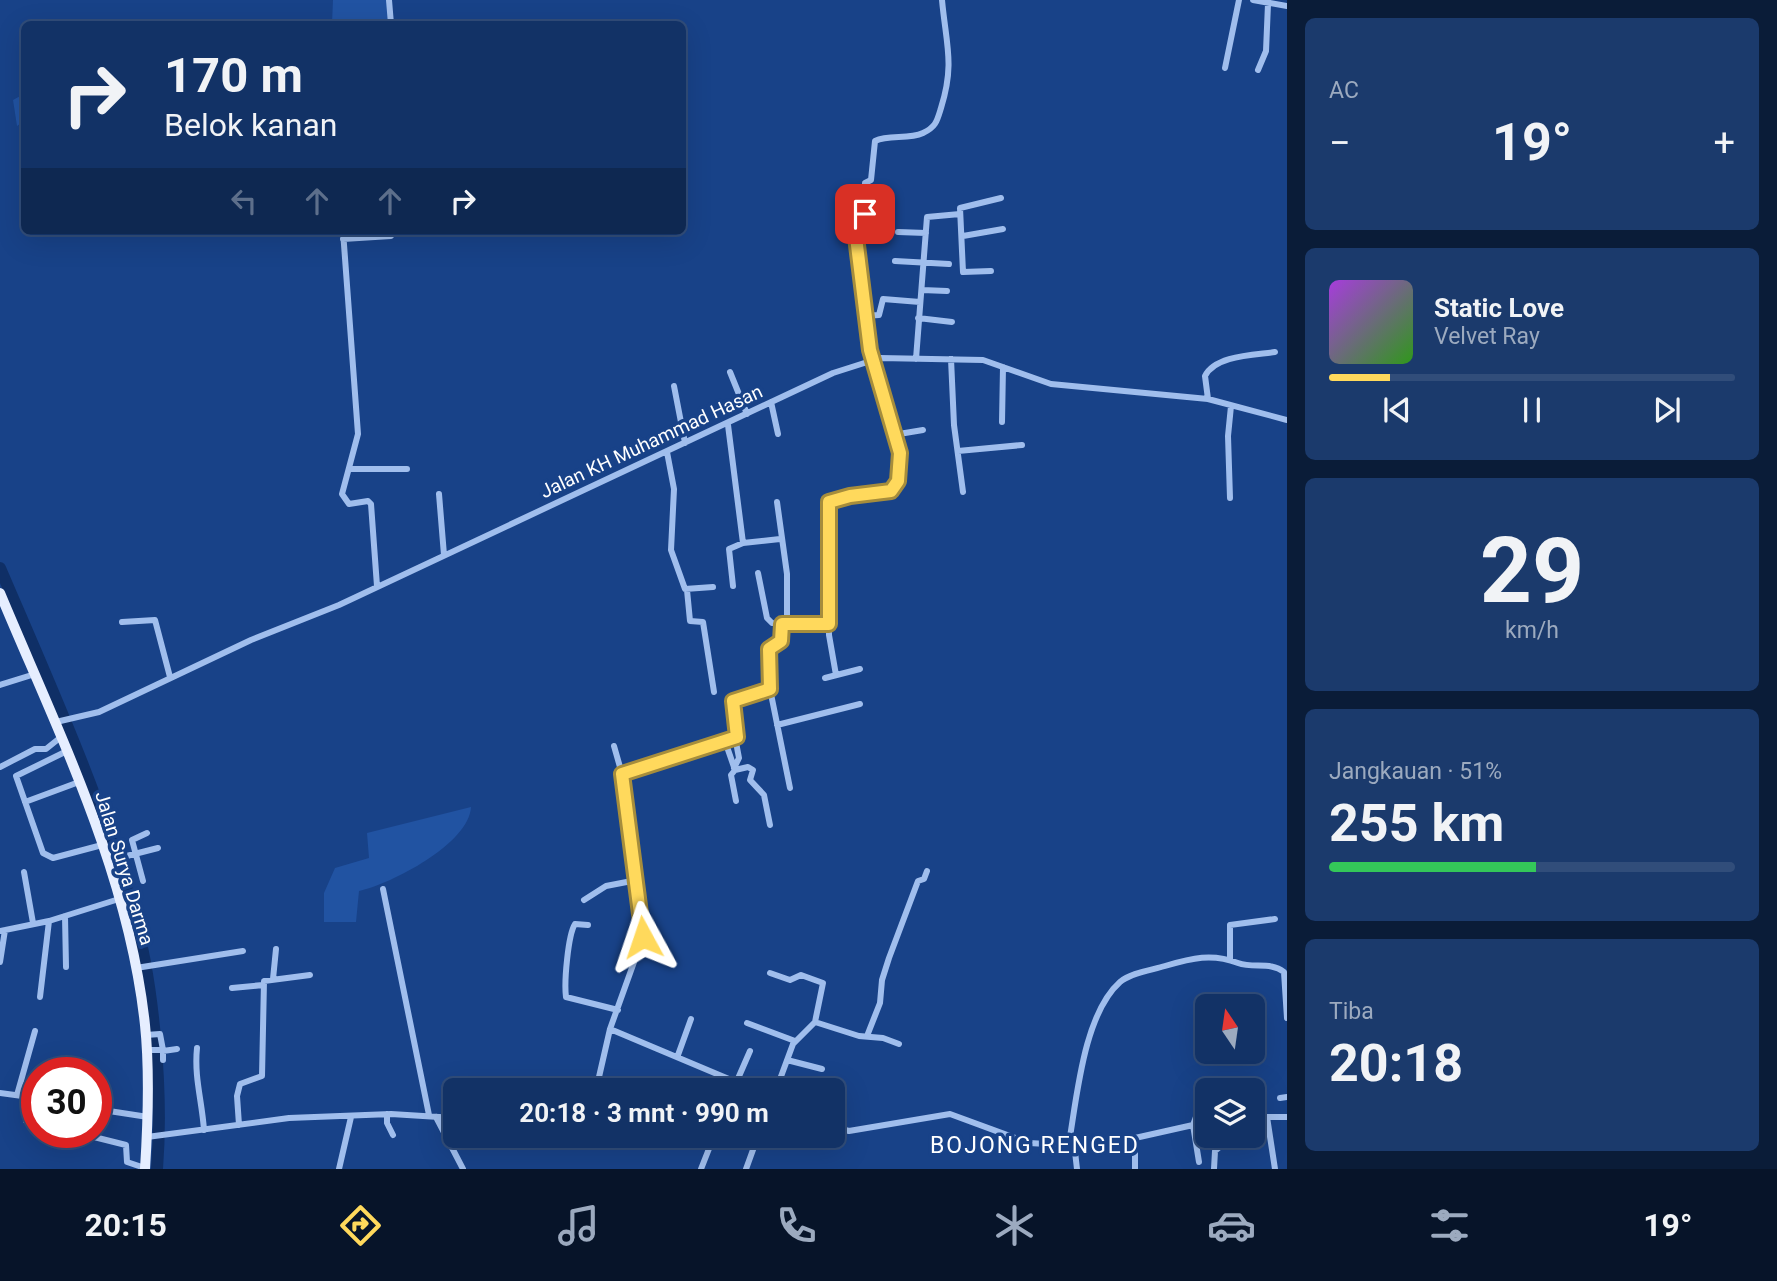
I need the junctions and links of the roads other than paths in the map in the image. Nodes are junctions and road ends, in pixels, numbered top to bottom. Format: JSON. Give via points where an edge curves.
{"nodes":[{"id":1,"x":389,"y":0,"type":"edge"},
{"id":2,"x":942,"y":0,"type":"edge"},
{"id":3,"x":1239,"y":0,"type":"edge"},
{"id":4,"x":1253,"y":0,"type":"edge"},
{"id":5,"x":1268,"y":4,"type":"junction"},
{"id":6,"x":1287,"y":6,"type":"edge"},
{"id":7,"x":391,"y":21,"type":"edge"},
{"id":8,"x":1225,"y":68,"type":"dead end"},
{"id":9,"x":1258,"y":70,"type":"dead end"},
{"id":10,"x":1001,"y":198,"type":"dead end"},
{"id":11,"x":960,"y":214,"type":"junction"},
{"id":12,"x":1003,"y":229,"type":"dead end"},
{"id":13,"x":898,"y":232,"type":"dead end"},
{"id":14,"x":926,"y":233,"type":"junction"},
{"id":15,"x":343,"y":235,"type":"edge"},
{"id":16,"x":392,"y":235,"type":"edge"},
{"id":17,"x":963,"y":236,"type":"junction"},
{"id":18,"x":895,"y":261,"type":"dead end"},
{"id":19,"x":923,"y":264,"type":"junction"},
{"id":20,"x":948,"y":264,"type":"dead end"},
{"id":21,"x":992,"y":271,"type":"dead end"},
{"id":22,"x":922,"y":290,"type":"junction"},
{"id":23,"x":947,"y":291,"type":"dead end"},
{"id":24,"x":920,"y":302,"type":"junction"},
{"id":25,"x":864,"y":316,"type":"junction"},
{"id":26,"x":918,"y":318,"type":"junction"},
{"id":27,"x":952,"y":322,"type":"dead end"},
{"id":28,"x":1275,"y":352,"type":"dead end"},
{"id":29,"x":873,"y":359,"type":"junction"},
{"id":30,"x":916,"y":359,"type":"junction"},
{"id":31,"x":951,"y":359,"type":"junction"},
{"id":32,"x":1003,"y":367,"type":"junction"},
{"id":33,"x":730,"y":372,"type":"dead end"},
{"id":34,"x":674,"y":386,"type":"dead end"},
{"id":35,"x":1208,"y":399,"type":"junction"},
{"id":36,"x":771,"y":402,"type":"junction"},
{"id":37,"x":1231,"y":406,"type":"junction"},
{"id":38,"x":747,"y":414,"type":"junction"},
{"id":39,"x":1287,"y":420,"type":"edge"},
{"id":40,"x":1002,"y":422,"type":"dead end"},
{"id":41,"x":728,"y":425,"type":"junction"},
{"id":42,"x":923,"y":430,"type":"dead end"},
{"id":43,"x":778,"y":434,"type":"dead end"},
{"id":44,"x":893,"y":435,"type":"junction"},
{"id":45,"x":685,"y":443,"type":"junction"},
{"id":46,"x":1022,"y":445,"type":"dead end"},
{"id":47,"x":667,"y":452,"type":"junction"},
{"id":48,"x":958,"y":452,"type":"junction"},
{"id":49,"x":349,"y":469,"type":"junction"},
{"id":50,"x":407,"y":469,"type":"dead end"},
{"id":51,"x":963,"y":492,"type":"dead end"},
{"id":52,"x":439,"y":494,"type":"dead end"},
{"id":53,"x":1230,"y":498,"type":"dead end"},
{"id":54,"x":777,"y":502,"type":"dead end"},
{"id":55,"x":780,"y":539,"type":"junction"},
{"id":56,"x":743,"y":543,"type":"junction"},
{"id":57,"x":444,"y":555,"type":"junction"},
{"id":58,"x":758,"y":573,"type":"dead end"},
{"id":59,"x":377,"y":586,"type":"junction"},
{"id":60,"x":733,"y":586,"type":"dead end"},
{"id":61,"x":713,"y":587,"type":"dead end"},
{"id":62,"x":687,"y":590,"type":"junction"},
{"id":63,"x":0,"y":593,"type":"edge"},
{"id":64,"x":5,"y":620,"type":"edge"},
{"id":65,"x":122,"y":622,"type":"dead end"},
{"id":66,"x":784,"y":623,"type":"junction"},
{"id":67,"x":829,"y":624,"type":"junction"},
{"id":68,"x":860,"y":669,"type":"dead end"},
{"id":69,"x":35,"y":674,"type":"junction"},
{"id":70,"x":836,"y":675,"type":"junction"},
{"id":71,"x":170,"y":677,"type":"junction"},
{"id":72,"x":825,"y":678,"type":"dead end"},
{"id":73,"x":0,"y":685,"type":"edge"},
{"id":74,"x":770,"y":689,"type":"junction"},
{"id":75,"x":714,"y":692,"type":"dead end"},
{"id":76,"x":860,"y":704,"type":"dead end"},
{"id":77,"x":58,"y":722,"type":"junction"},
{"id":78,"x":777,"y":725,"type":"junction"},
{"id":79,"x":61,"y":737,"type":"junction"},
{"id":80,"x":735,"y":737,"type":"junction"},
{"id":81,"x":725,"y":741,"type":"junction"},
{"id":82,"x":614,"y":746,"type":"dead end"},
{"id":83,"x":67,"y":751,"type":"junction"},
{"id":84,"x":0,"y":767,"type":"edge"},
{"id":85,"x":735,"y":769,"type":"junction"},
{"id":86,"x":622,"y":774,"type":"junction"},
{"id":87,"x":79,"y":782,"type":"junction"},
{"id":88,"x":790,"y":788,"type":"dead end"},
{"id":89,"x":736,"y":801,"type":"dead end"},
{"id":90,"x":25,"y":802,"type":"junction"},
{"id":91,"x":770,"y":825,"type":"dead end"},
{"id":92,"x":147,"y":833,"type":"dead end"},
{"id":93,"x":102,"y":845,"type":"junction"},
{"id":94,"x":158,"y":848,"type":"dead end"},
{"id":95,"x":136,"y":854,"type":"junction"},
{"id":96,"x":110,"y":860,"type":"junction"},
{"id":97,"x":926,"y":871,"type":"dead end"},
{"id":98,"x":24,"y":872,"type":"dead end"},
{"id":99,"x":637,"y":880,"type":"junction"},
{"id":100,"x":143,"y":881,"type":"dead end"},
{"id":101,"x":383,"y":889,"type":"dead end"},
{"id":102,"x":119,"y":899,"type":"junction"},
{"id":103,"x":584,"y":900,"type":"dead end"},
{"id":104,"x":65,"y":916,"type":"junction"},
{"id":105,"x":1275,"y":919,"type":"dead end"},
{"id":106,"x":49,"y":921,"type":"junction"},
{"id":107,"x":33,"y":923,"type":"junction"},
{"id":108,"x":588,"y":925,"type":"dead end"},
{"id":109,"x":2,"y":931,"type":"edge"},
{"id":110,"x":276,"y":949,"type":"dead end"},
{"id":111,"x":243,"y":951,"type":"dead end"},
{"id":112,"x":1230,"y":960,"type":"junction"},
{"id":113,"x":0,"y":962,"type":"edge"},
{"id":114,"x":66,"y":967,"type":"dead end"},
{"id":115,"x":138,"y":968,"type":"junction"},
{"id":116,"x":770,"y":973,"type":"dead end"},
{"id":117,"x":310,"y":975,"type":"dead end"},
{"id":118,"x":273,"y":979,"type":"junction"},
{"id":119,"x":263,"y":985,"type":"junction"},
{"id":120,"x":232,"y":988,"type":"dead end"},
{"id":121,"x":40,"y":997,"type":"dead end"},
{"id":122,"x":618,"y":1010,"type":"junction"},
{"id":123,"x":1287,"y":1018,"type":"edge"},
{"id":124,"x":691,"y":1019,"type":"dead end"},
{"id":125,"x":815,"y":1022,"type":"junction"},
{"id":126,"x":747,"y":1023,"type":"dead end"},
{"id":127,"x":610,"y":1029,"type":"junction"},
{"id":128,"x":35,"y":1031,"type":"dead end"},
{"id":129,"x":148,"y":1035,"type":"junction"},
{"id":130,"x":867,"y":1036,"type":"junction"},
{"id":131,"x":795,"y":1041,"type":"junction"},
{"id":132,"x":899,"y":1044,"type":"dead end"},
{"id":133,"x":197,"y":1048,"type":"dead end"},
{"id":134,"x":177,"y":1049,"type":"dead end"},
{"id":135,"x":149,"y":1050,"type":"junction"},
{"id":136,"x":162,"y":1050,"type":"junction"},
{"id":137,"x":750,"y":1051,"type":"dead end"},
{"id":138,"x":678,"y":1055,"type":"junction"},
{"id":139,"x":163,"y":1060,"type":"dead end"},
{"id":140,"x":787,"y":1060,"type":"junction"},
{"id":141,"x":822,"y":1069,"type":"dead end"},
{"id":142,"x":599,"y":1078,"type":"edge"},
{"id":143,"x":727,"y":1078,"type":"edge"},
{"id":144,"x":738,"y":1078,"type":"edge"},
{"id":145,"x":780,"y":1078,"type":"edge"},
{"id":146,"x":0,"y":1093,"type":"edge"},
{"id":147,"x":17,"y":1095,"type":"junction"},
{"id":148,"x":21,"y":1096,"type":"edge"},
{"id":149,"x":112,"y":1111,"type":"edge"},
{"id":150,"x":387,"y":1114,"type":"junction"},
{"id":151,"x":351,"y":1116,"type":"junction"},
{"id":152,"x":433,"y":1116,"type":"junction"},
{"id":153,"x":148,"y":1117,"type":"junction"},
{"id":154,"x":443,"y":1117,"type":"edge"},
{"id":155,"x":1267,"y":1117,"type":"joint"},
{"id":156,"x":1287,"y":1117,"type":"edge"},
{"id":157,"x":1195,"y":1120,"type":"edge"},
{"id":158,"x":239,"y":1125,"type":"junction"},
{"id":159,"x":1193,"y":1125,"type":"junction"},
{"id":160,"x":204,"y":1130,"type":"junction"},
{"id":161,"x":845,"y":1130,"type":"edge"},
{"id":162,"x":393,"y":1135,"type":"dead end"},
{"id":163,"x":151,"y":1137,"type":"junction"},
{"id":164,"x":1135,"y":1138,"type":"junction"},
{"id":165,"x":112,"y":1142,"type":"edge"},
{"id":166,"x":1071,"y":1143,"type":"junction"},
{"id":167,"x":709,"y":1148,"type":"edge"},
{"id":168,"x":754,"y":1148,"type":"edge"},
{"id":169,"x":1218,"y":1148,"type":"edge"},
{"id":170,"x":1199,"y":1162,"type":"dead end"},
{"id":171,"x":145,"y":1168,"type":"edge"},
{"id":172,"x":339,"y":1169,"type":"edge"},
{"id":173,"x":463,"y":1169,"type":"edge"},
{"id":174,"x":701,"y":1169,"type":"edge"},
{"id":175,"x":746,"y":1169,"type":"edge"},
{"id":176,"x":1077,"y":1169,"type":"edge"},
{"id":177,"x":1135,"y":1169,"type":"edge"},
{"id":178,"x":1213,"y":1169,"type":"edge"},
{"id":179,"x":1275,"y":1169,"type":"edge"}],
"edges":[{"from":1,"to":7,"type":"street"},
{"from":2,"to":25,"type":"street","via":[[951,65],[938,120],[933,128],[916,136],[877,139],[871,180],[863,186],[865,220],[855,229]]},
{"from":3,"to":8,"type":"street"},
{"from":4,"to":5,"type":"street"},
{"from":5,"to":6,"type":"street"},
{"from":5,"to":9,"type":"street","via":[[1266,51]]},
{"from":10,"to":11,"type":"street","via":[[962,206]]},
{"from":11,"to":14,"type":"street","via":[[929,216]]},
{"from":11,"to":17,"type":"street"},
{"from":12,"to":17,"type":"street"},
{"from":13,"to":14,"type":"street"},
{"from":14,"to":19,"type":"street"},
{"from":15,"to":16,"type":"street"},
{"from":15,"to":49,"type":"street","via":[[358,434]]},
{"from":17,"to":21,"type":"street","via":[[962,272]]},
{"from":18,"to":19,"type":"street"},
{"from":19,"to":20,"type":"street"},
{"from":19,"to":22,"type":"street"},
{"from":22,"to":23,"type":"street"},
{"from":22,"to":24,"type":"street"},
{"from":24,"to":25,"type":"street","via":[[883,299],[879,315]]},
{"from":24,"to":26,"type":"street"},
{"from":25,"to":29,"type":"street"},
{"from":26,"to":27,"type":"street"},
{"from":26,"to":30,"type":"street"},
{"from":28,"to":35,"type":"street","via":[[1211,368],[1205,376]]},
{"from":29,"to":30,"type":"street","name":"Jalan KH Muhammad Hasan"},
{"from":29,"to":36,"type":"street","name":"Jalan KH Muhammad Hasan"},
{"from":29,"to":44,"type":"street"},
{"from":30,"to":31,"type":"street","name":"Jalan KH Muhammad Hasan"},
{"from":31,"to":32,"type":"street","name":"Jalan KH Muhammad Hasan","via":[[983,360]]},
{"from":31,"to":48,"type":"street"},
{"from":32,"to":35,"type":"street","name":"Jalan KH Muhammad Hasan","via":[[1051,384]]},
{"from":32,"to":40,"type":"street"},
{"from":33,"to":38,"type":"street"},
{"from":34,"to":45,"type":"street"},
{"from":35,"to":37,"type":"street","name":"Jalan KH Muhammad Hasan"},
{"from":36,"to":38,"type":"street","name":"Jalan KH Muhammad Hasan"},
{"from":36,"to":43,"type":"street"},
{"from":37,"to":39,"type":"street","name":"Jalan KH Muhammad Hasan"},
{"from":37,"to":53,"type":"street"},
{"from":38,"to":41,"type":"street","name":"Jalan KH Muhammad Hasan"},
{"from":41,"to":45,"type":"street","name":"Jalan KH Muhammad Hasan"},
{"from":41,"to":56,"type":"street"},
{"from":42,"to":44,"type":"street"},
{"from":44,"to":67,"type":"street","via":[[900,453],[895,488],[834,499],[827,505]]},
{"from":45,"to":47,"type":"street","name":"Jalan KH Muhammad Hasan"},
{"from":46,"to":48,"type":"street"},
{"from":47,"to":57,"type":"street","name":"Jalan KH Muhammad Hasan"},
{"from":47,"to":62,"type":"street","via":[[674,489],[671,550]]},
{"from":48,"to":51,"type":"street"},
{"from":49,"to":50,"type":"street"},
{"from":49,"to":59,"type":"street","via":[[343,498],[349,503],[371,504]]},
{"from":52,"to":57,"type":"street"},
{"from":54,"to":55,"type":"street"},
{"from":55,"to":56,"type":"street"},
{"from":55,"to":66,"type":"street","via":[[787,574]]},
{"from":56,"to":60,"type":"street","via":[[729,550]]},
{"from":57,"to":59,"type":"street","name":"Jalan KH Muhammad Hasan"},
{"from":58,"to":66,"type":"street","via":[[767,618]]},
{"from":59,"to":71,"type":"street","name":"Jalan KH Muhammad Hasan"},
{"from":61,"to":62,"type":"street"},
{"from":62,"to":75,"type":"street","via":[[690,621],[703,622]]},
{"from":63,"to":64,"type":"main road","name":"Jalan Surya Darma"},
{"from":64,"to":69,"type":"main road","name":"Jalan Surya Darma"},
{"from":65,"to":71,"type":"street","via":[[155,620]]},
{"from":66,"to":67,"type":"street"},
{"from":66,"to":74,"type":"street","via":[[781,641],[769,649]]},
{"from":67,"to":70,"type":"street"},
{"from":68,"to":70,"type":"street"},
{"from":69,"to":73,"type":"street"},
{"from":69,"to":77,"type":"main road","name":"Jalan Surya Darma"},
{"from":70,"to":72,"type":"street"},
{"from":71,"to":77,"type":"street","name":"Jalan KH Muhammad Hasan","via":[[99,712]]},
{"from":74,"to":78,"type":"street"},
{"from":74,"to":80,"type":"street","via":[[733,701],[739,734]]},
{"from":76,"to":78,"type":"street"},
{"from":77,"to":79,"type":"main road","name":"Jalan Surya Darma"},
{"from":78,"to":88,"type":"street"},
{"from":79,"to":83,"type":"main road","name":"Jalan Surya Darma"},
{"from":79,"to":84,"type":"street","via":[[46,749],[35,749]]},
{"from":80,"to":81,"type":"street"},
{"from":80,"to":85,"type":"street","via":[[739,758]]},
{"from":81,"to":85,"type":"street"},
{"from":81,"to":86,"type":"street"},
{"from":82,"to":86,"type":"street"},
{"from":83,"to":87,"type":"main road","name":"Jalan Surya Darma"},
{"from":83,"to":90,"type":"street","via":[[17,774]]},
{"from":85,"to":89,"type":"street","via":[[731,775]]},
{"from":85,"to":91,"type":"street","via":[[752,769],[750,780],[764,795]]},
{"from":86,"to":99,"type":"street"},
{"from":87,"to":90,"type":"street"},
{"from":87,"to":93,"type":"main road","name":"Jalan Surya Darma"},
{"from":90,"to":93,"type":"street","via":[[46,857]]},
{"from":92,"to":95,"type":"street","via":[[132,838]]},
{"from":93,"to":96,"type":"main road","name":"Jalan Surya Darma"},
{"from":94,"to":95,"type":"street"},
{"from":95,"to":96,"type":"street"},
{"from":95,"to":100,"type":"street"},
{"from":96,"to":102,"type":"main road","name":"Jalan Surya Darma"},
{"from":97,"to":130,"type":"street","via":[[889,958],[880,1003]]},
{"from":98,"to":107,"type":"street"},
{"from":99,"to":103,"type":"street","via":[[606,886]]},
{"from":99,"to":122,"type":"street","via":[[642,945]]},
{"from":101,"to":152,"type":"street"},
{"from":102,"to":104,"type":"street"},
{"from":102,"to":115,"type":"main road","name":"Jalan Surya Darma"},
{"from":104,"to":106,"type":"street"},
{"from":104,"to":114,"type":"street"},
{"from":105,"to":112,"type":"street","via":[[1230,925]]},
{"from":106,"to":107,"type":"street"},
{"from":106,"to":121,"type":"street"},
{"from":107,"to":109,"type":"street"},
{"from":108,"to":122,"type":"street","via":[[573,926],[567,948],[566,997]]},
{"from":109,"to":113,"type":"street"},
{"from":110,"to":118,"type":"street"},
{"from":111,"to":115,"type":"street"},
{"from":112,"to":123,"type":"street","via":[[1283,971]]},
{"from":112,"to":166,"type":"street","via":[[1202,956],[1167,965],[1121,981],[1107,996],[1084,1050]]},
{"from":115,"to":129,"type":"main road","name":"Jalan Surya Darma"},
{"from":116,"to":125,"type":"street","via":[[822,982]]},
{"from":117,"to":118,"type":"street"},
{"from":118,"to":119,"type":"street"},
{"from":119,"to":120,"type":"street"},
{"from":119,"to":158,"type":"street","via":[[262,1076],[240,1084]]},
{"from":122,"to":127,"type":"street"},
{"from":124,"to":138,"type":"street"},
{"from":125,"to":130,"type":"street"},
{"from":125,"to":131,"type":"street"},
{"from":126,"to":131,"type":"street"},
{"from":127,"to":138,"type":"street"},
{"from":127,"to":142,"type":"street"},
{"from":128,"to":147,"type":"street"},
{"from":129,"to":135,"type":"main road","name":"Jalan Surya Darma"},
{"from":129,"to":136,"type":"street","via":[[158,1034]]},
{"from":130,"to":132,"type":"street"},
{"from":131,"to":140,"type":"street"},
{"from":133,"to":160,"type":"street","via":[[195,1076]]},
{"from":134,"to":136,"type":"street"},
{"from":135,"to":136,"type":"street"},
{"from":135,"to":153,"type":"main road","name":"Jalan Surya Darma"},
{"from":136,"to":139,"type":"street"},
{"from":137,"to":144,"type":"street"},
{"from":138,"to":143,"type":"street"},
{"from":140,"to":141,"type":"street"},
{"from":140,"to":145,"type":"street"},
{"from":146,"to":147,"type":"street"},
{"from":147,"to":148,"type":"street"},
{"from":149,"to":153,"type":"street"},
{"from":150,"to":151,"type":"street"},
{"from":150,"to":152,"type":"street"},
{"from":150,"to":162,"type":"street"},
{"from":151,"to":158,"type":"street"},
{"from":151,"to":172,"type":"street"},
{"from":152,"to":154,"type":"street"},
{"from":152,"to":173,"type":"street"},
{"from":153,"to":163,"type":"main road","name":"Jalan Surya Darma"},
{"from":155,"to":156,"type":"street"},
{"from":155,"to":179,"type":"street"},
{"from":157,"to":159,"type":"street"},
{"from":158,"to":160,"type":"street"},
{"from":159,"to":164,"type":"street"},
{"from":159,"to":170,"type":"street"},
{"from":160,"to":163,"type":"street"},
{"from":161,"to":166,"type":"street","via":[[950,1114],[1029,1143]]},
{"from":163,"to":171,"type":"main road","name":"Jalan Surya Darma"},
{"from":164,"to":166,"type":"street"},
{"from":164,"to":177,"type":"street"},
{"from":165,"to":171,"type":"street","via":[[126,1145],[127,1162]]},
{"from":166,"to":176,"type":"street"},
{"from":167,"to":174,"type":"street"},
{"from":168,"to":175,"type":"street"},
{"from":169,"to":178,"type":"street"}]}
